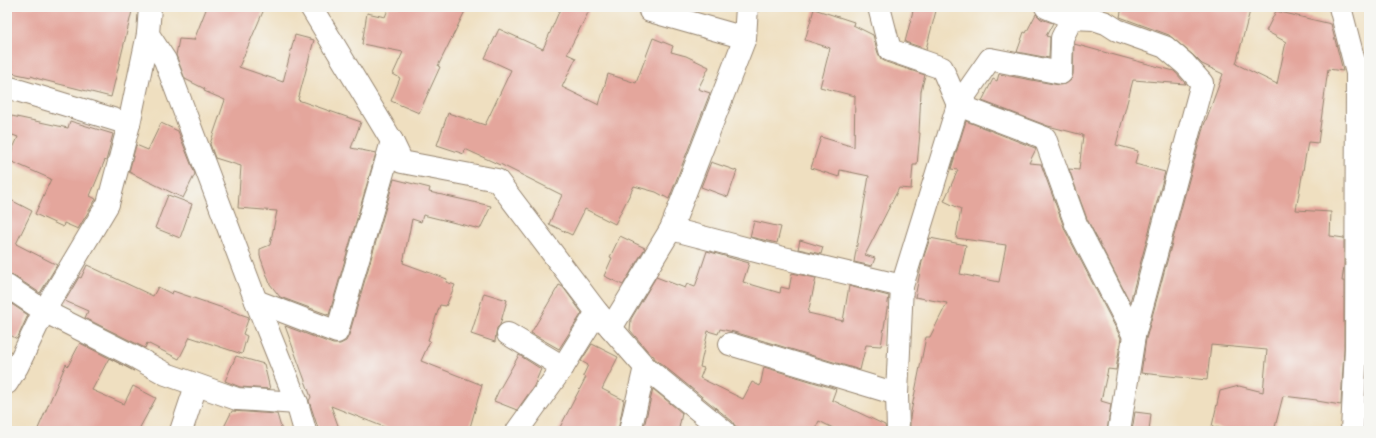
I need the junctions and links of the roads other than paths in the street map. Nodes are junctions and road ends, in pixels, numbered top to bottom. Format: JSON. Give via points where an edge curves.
{"nodes":[{"id":1,"x":150,"y":7,"type":"edge"},
{"id":2,"x":311,"y":7,"type":"edge"},
{"id":3,"x":747,"y":7,"type":"edge"},
{"id":4,"x":879,"y":7,"type":"edge"},
{"id":5,"x":1046,"y":7,"type":"edge"},
{"id":6,"x":1340,"y":7,"type":"edge"},
{"id":7,"x":650,"y":11,"type":"dead end"},
{"id":8,"x":1096,"y":13,"type":"edge"},
{"id":9,"x":1072,"y":18,"type":"junction"},
{"id":10,"x":148,"y":34,"type":"junction"},
{"id":11,"x":745,"y":38,"type":"junction"},
{"id":12,"x":1363,"y":74,"type":"edge"},
{"id":13,"x":7,"y":87,"type":"edge"},
{"id":14,"x":958,"y":105,"type":"junction"},
{"id":15,"x":129,"y":124,"type":"junction"},
{"id":16,"x":392,"y":141,"type":"junction"},
{"id":17,"x":671,"y":229,"type":"junction"},
{"id":18,"x":1363,"y":245,"type":"edge"},
{"id":19,"x":7,"y":286,"type":"edge"},
{"id":20,"x":902,"y":286,"type":"junction"},
{"id":21,"x":256,"y":301,"type":"junction"},
{"id":22,"x":44,"y":311,"type":"junction"},
{"id":23,"x":604,"y":320,"type":"junction"},
{"id":24,"x":508,"y":334,"type":"dead end"},
{"id":25,"x":1134,"y":336,"type":"junction"},
{"id":26,"x":730,"y":344,"type":"dead end"},
{"id":27,"x":1363,"y":349,"type":"edge"},
{"id":28,"x":563,"y":367,"type":"junction"},
{"id":29,"x":645,"y":367,"type":"junction"},
{"id":30,"x":10,"y":371,"type":"edge"},
{"id":31,"x":196,"y":386,"type":"junction"},
{"id":32,"x":897,"y":394,"type":"junction"},
{"id":33,"x":297,"y":403,"type":"junction"},
{"id":34,"x":181,"y":431,"type":"edge"},
{"id":35,"x":305,"y":431,"type":"edge"},
{"id":36,"x":517,"y":431,"type":"edge"},
{"id":37,"x":630,"y":431,"type":"edge"},
{"id":38,"x":724,"y":431,"type":"edge"},
{"id":39,"x":898,"y":431,"type":"edge"},
{"id":40,"x":1119,"y":431,"type":"edge"},
{"id":41,"x":1352,"y":431,"type":"edge"}],
"edges":[{"from":1,"to":10,"type":"street"},
{"from":2,"to":16,"type":"street"},
{"from":3,"to":11,"type":"street"},
{"from":4,"to":14,"type":"street","via":[[890,50],[942,68]]},
{"from":5,"to":9,"type":"street"},
{"from":6,"to":12,"type":"street"},
{"from":7,"to":11,"type":"street"},
{"from":8,"to":9,"type":"street"},
{"from":8,"to":25,"type":"street","via":[[1165,47],[1202,83]]},
{"from":9,"to":14,"type":"street","via":[[1062,38],[1061,73],[990,59]]},
{"from":10,"to":15,"type":"street"},
{"from":10,"to":21,"type":"street","via":[[166,60]]},
{"from":11,"to":17,"type":"street"},
{"from":12,"to":18,"type":"street"},
{"from":13,"to":15,"type":"street"},
{"from":14,"to":20,"type":"street"},
{"from":14,"to":25,"type":"street","via":[[1045,138],[1076,224]]},
{"from":15,"to":22,"type":"street","via":[[108,204]]},
{"from":16,"to":21,"type":"street","via":[[337,332]]},
{"from":16,"to":23,"type":"street","via":[[402,162],[497,180]]},
{"from":17,"to":20,"type":"street"},
{"from":17,"to":23,"type":"street"},
{"from":18,"to":27,"type":"street"},
{"from":19,"to":22,"type":"street"},
{"from":20,"to":32,"type":"street"},
{"from":21,"to":33,"type":"street"},
{"from":22,"to":30,"type":"street"},
{"from":22,"to":31,"type":"street","via":[[166,374]]},
{"from":23,"to":28,"type":"street"},
{"from":23,"to":29,"type":"street"},
{"from":24,"to":28,"type":"street"},
{"from":25,"to":40,"type":"street"},
{"from":26,"to":32,"type":"street"},
{"from":27,"to":41,"type":"street"},
{"from":28,"to":36,"type":"street"},
{"from":29,"to":37,"type":"street"},
{"from":29,"to":38,"type":"street"},
{"from":31,"to":33,"type":"street","via":[[237,399]]},
{"from":31,"to":34,"type":"street"},
{"from":32,"to":39,"type":"street"},
{"from":33,"to":35,"type":"street"}]}
